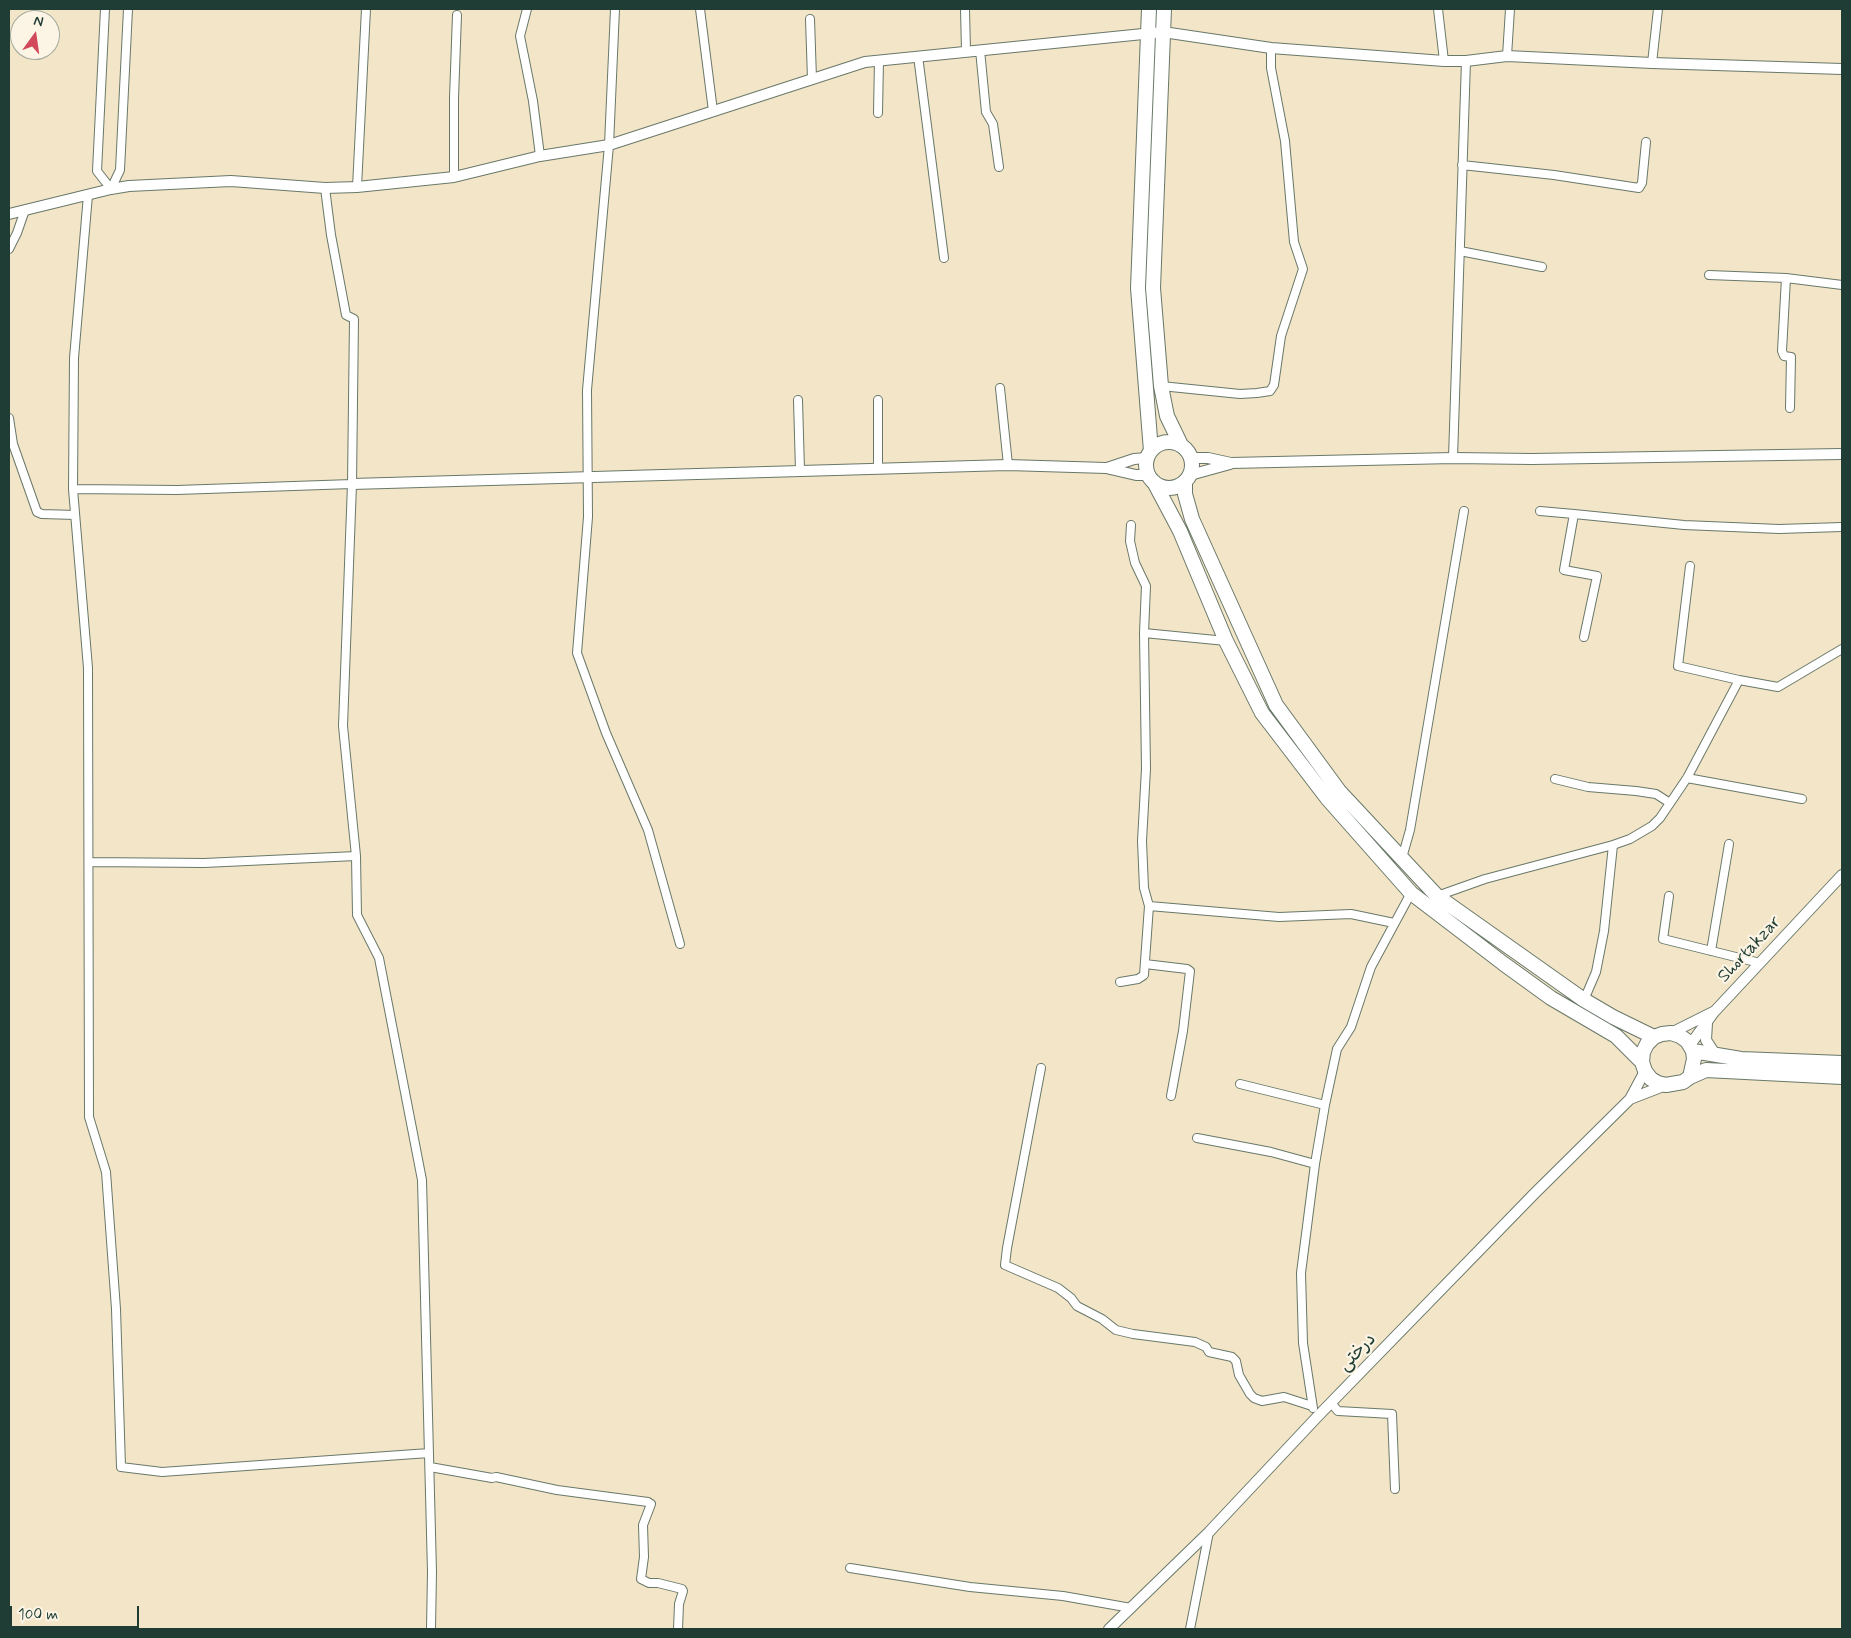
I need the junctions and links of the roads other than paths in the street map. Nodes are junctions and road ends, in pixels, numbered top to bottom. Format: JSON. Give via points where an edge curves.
{"nodes":[{"id":1,"x":105,"y":9,"type":"edge"},
{"id":2,"x":128,"y":9,"type":"edge"},
{"id":3,"x":366,"y":9,"type":"edge"},
{"id":4,"x":527,"y":9,"type":"edge"},
{"id":5,"x":615,"y":9,"type":"edge"},
{"id":6,"x":700,"y":9,"type":"edge"},
{"id":7,"x":965,"y":9,"type":"edge"},
{"id":8,"x":1149,"y":9,"type":"edge"},
{"id":9,"x":1164,"y":9,"type":"edge"},
{"id":10,"x":1438,"y":9,"type":"edge"},
{"id":11,"x":1510,"y":9,"type":"edge"},
{"id":12,"x":1658,"y":9,"type":"edge"},
{"id":13,"x":458,"y":15,"type":"dead end"},
{"id":14,"x":810,"y":19,"type":"dead end"},
{"id":15,"x":1163,"y":32,"type":"junction"},
{"id":16,"x":1148,"y":33,"type":"junction"},
{"id":17,"x":1271,"y":48,"type":"junction"},
{"id":18,"x":980,"y":50,"type":"junction"},
{"id":19,"x":966,"y":51,"type":"junction"},
{"id":20,"x":918,"y":56,"type":"junction"},
{"id":21,"x":1508,"y":56,"type":"junction"},
{"id":22,"x":879,"y":60,"type":"junction"},
{"id":23,"x":1444,"y":61,"type":"junction"},
{"id":24,"x":1466,"y":62,"type":"junction"},
{"id":25,"x":1652,"y":63,"type":"junction"},
{"id":26,"x":1842,"y":69,"type":"edge"},
{"id":27,"x":812,"y":79,"type":"junction"},
{"id":28,"x":713,"y":111,"type":"junction"},
{"id":29,"x":878,"y":113,"type":"dead end"},
{"id":30,"x":1646,"y":142,"type":"dead end"},
{"id":31,"x":609,"y":145,"type":"junction"},
{"id":32,"x":540,"y":156,"type":"junction"},
{"id":33,"x":1462,"y":165,"type":"junction"},
{"id":34,"x":999,"y":167,"type":"dead end"},
{"id":35,"x":454,"y":177,"type":"junction"},
{"id":36,"x":357,"y":187,"type":"junction"},
{"id":37,"x":324,"y":188,"type":"junction"},
{"id":38,"x":111,"y":189,"type":"junction"},
{"id":39,"x":88,"y":195,"type":"junction"},
{"id":40,"x":25,"y":210,"type":"junction"},
{"id":41,"x":9,"y":214,"type":"edge"},
{"id":42,"x":9,"y":249,"type":"edge"},
{"id":43,"x":1460,"y":251,"type":"junction"},
{"id":44,"x":944,"y":258,"type":"dead end"},
{"id":45,"x":1542,"y":267,"type":"dead end"},
{"id":46,"x":1709,"y":275,"type":"dead end"},
{"id":47,"x":1786,"y":278,"type":"junction"},
{"id":48,"x":1842,"y":285,"type":"edge"},
{"id":49,"x":1161,"y":386,"type":"junction"},
{"id":50,"x":1000,"y":388,"type":"dead end"},
{"id":51,"x":798,"y":400,"type":"dead end"},
{"id":52,"x":878,"y":400,"type":"dead end"},
{"id":53,"x":1790,"y":408,"type":"dead end"},
{"id":54,"x":9,"y":418,"type":"edge"},
{"id":55,"x":1181,"y":445,"type":"junction"},
{"id":56,"x":1149,"y":454,"type":"junction"},
{"id":57,"x":1842,"y":454,"type":"edge"},
{"id":58,"x":1191,"y":458,"type":"junction"},
{"id":59,"x":1453,"y":458,"type":"junction"},
{"id":60,"x":1231,"y":463,"type":"junction"},
{"id":61,"x":1008,"y":465,"type":"junction"},
{"id":62,"x":1106,"y":468,"type":"junction"},
{"id":63,"x":878,"y":469,"type":"junction"},
{"id":64,"x":800,"y":471,"type":"junction"},
{"id":65,"x":587,"y":478,"type":"junction"},
{"id":66,"x":1151,"y":478,"type":"junction"},
{"id":67,"x":1188,"y":478,"type":"junction"},
{"id":68,"x":352,"y":484,"type":"junction"},
{"id":69,"x":73,"y":489,"type":"junction"},
{"id":70,"x":1464,"y":511,"type":"dead end"},
{"id":71,"x":1540,"y":511,"type":"dead end"},
{"id":72,"x":1574,"y":514,"type":"junction"},
{"id":73,"x":75,"y":515,"type":"junction"},
{"id":74,"x":1131,"y":526,"type":"dead end"},
{"id":75,"x":1842,"y":527,"type":"edge"},
{"id":76,"x":1690,"y":566,"type":"dead end"},
{"id":77,"x":1144,"y":633,"type":"junction"},
{"id":78,"x":1584,"y":637,"type":"dead end"},
{"id":79,"x":1226,"y":641,"type":"junction"},
{"id":80,"x":1842,"y":648,"type":"edge"},
{"id":81,"x":1739,"y":680,"type":"junction"},
{"id":82,"x":1687,"y":778,"type":"junction"},
{"id":83,"x":1555,"y":779,"type":"dead end"},
{"id":84,"x":1802,"y":799,"type":"dead end"},
{"id":85,"x":1670,"y":804,"type":"junction"},
{"id":86,"x":1729,"y":844,"type":"dead end"},
{"id":87,"x":1613,"y":846,"type":"junction"},
{"id":88,"x":356,"y":856,"type":"junction"},
{"id":89,"x":1402,"y":858,"type":"junction"},
{"id":90,"x":89,"y":862,"type":"junction"},
{"id":91,"x":1842,"y":875,"type":"edge"},
{"id":92,"x":1411,"y":893,"type":"junction"},
{"id":93,"x":1437,"y":896,"type":"junction"},
{"id":94,"x":1669,"y":896,"type":"dead end"},
{"id":95,"x":1149,"y":906,"type":"junction"},
{"id":96,"x":1394,"y":923,"type":"junction"},
{"id":97,"x":680,"y":944,"type":"dead end"},
{"id":98,"x":1711,"y":951,"type":"junction"},
{"id":99,"x":1760,"y":963,"type":"junction"},
{"id":100,"x":1145,"y":964,"type":"junction"},
{"id":101,"x":1120,"y":982,"type":"dead end"},
{"id":102,"x":1584,"y":1000,"type":"junction"},
{"id":103,"x":1714,"y":1011,"type":"junction"},
{"id":104,"x":1708,"y":1022,"type":"junction"},
{"id":105,"x":1671,"y":1033,"type":"junction"},
{"id":106,"x":1654,"y":1037,"type":"junction"},
{"id":107,"x":1692,"y":1048,"type":"junction"},
{"id":108,"x":1716,"y":1054,"type":"junction"},
{"id":109,"x":1842,"y":1063,"type":"edge"},
{"id":110,"x":1643,"y":1066,"type":"junction"},
{"id":111,"x":1041,"y":1068,"type":"dead end"},
{"id":112,"x":1690,"y":1076,"type":"junction"},
{"id":113,"x":1842,"y":1077,"type":"edge"},
{"id":114,"x":1240,"y":1084,"type":"dead end"},
{"id":115,"x":1666,"y":1085,"type":"junction"},
{"id":116,"x":1170,"y":1096,"type":"dead end"},
{"id":117,"x":1630,"y":1100,"type":"junction"},
{"id":118,"x":1325,"y":1105,"type":"junction"},
{"id":119,"x":1197,"y":1138,"type":"dead end"},
{"id":120,"x":1315,"y":1164,"type":"junction"},
{"id":121,"x":1331,"y":1403,"type":"junction"},
{"id":122,"x":1312,"y":1406,"type":"junction"},
{"id":123,"x":1318,"y":1416,"type":"junction"},
{"id":124,"x":429,"y":1453,"type":"junction"},
{"id":125,"x":430,"y":1468,"type":"junction"},
{"id":126,"x":1396,"y":1489,"type":"dead end"},
{"id":127,"x":1210,"y":1532,"type":"junction"},
{"id":128,"x":850,"y":1568,"type":"dead end"},
{"id":129,"x":1130,"y":1608,"type":"junction"},
{"id":130,"x":431,"y":1629,"type":"edge"},
{"id":131,"x":678,"y":1629,"type":"edge"},
{"id":132,"x":1109,"y":1629,"type":"edge"},
{"id":133,"x":1190,"y":1629,"type":"edge"}],
"edges":[{"from":1,"to":38,"type":"street","via":[[97,171]]},
{"from":2,"to":38,"type":"street","via":[[120,170]]},
{"from":3,"to":36,"type":"street"},
{"from":4,"to":32,"type":"street","via":[[520,36]]},
{"from":5,"to":31,"type":"street"},
{"from":6,"to":28,"type":"street"},
{"from":7,"to":19,"type":"street"},
{"from":8,"to":16,"type":"highway"},
{"from":9,"to":15,"type":"highway"},
{"from":10,"to":23,"type":"street"},
{"from":11,"to":21,"type":"street"},
{"from":12,"to":25,"type":"street"},
{"from":13,"to":35,"type":"street"},
{"from":14,"to":27,"type":"street"},
{"from":15,"to":16,"type":"street"},
{"from":15,"to":17,"type":"street"},
{"from":15,"to":49,"type":"highway","via":[[1153,288]]},
{"from":16,"to":18,"type":"street"},
{"from":16,"to":56,"type":"highway","via":[[1138,288]]},
{"from":17,"to":23,"type":"street"},
{"from":17,"to":49,"type":"street","via":[[1271,68],[1286,142],[1294,242],[1303,269],[1281,336],[1274,386],[1270,391],[1248,394]]},
{"from":18,"to":19,"type":"street"},
{"from":18,"to":34,"type":"street","via":[[986,112],[993,124]]},
{"from":19,"to":20,"type":"street"},
{"from":20,"to":22,"type":"street"},
{"from":20,"to":44,"type":"street"},
{"from":21,"to":24,"type":"street"},
{"from":21,"to":25,"type":"street"},
{"from":22,"to":27,"type":"street"},
{"from":22,"to":29,"type":"street"},
{"from":23,"to":24,"type":"street"},
{"from":24,"to":33,"type":"street"},
{"from":25,"to":26,"type":"street"},
{"from":27,"to":28,"type":"street"},
{"from":28,"to":31,"type":"street"},
{"from":30,"to":33,"type":"street","via":[[1639,188]]},
{"from":31,"to":32,"type":"street"},
{"from":31,"to":65,"type":"street","via":[[587,390]]},
{"from":32,"to":35,"type":"street"},
{"from":33,"to":43,"type":"street"},
{"from":35,"to":36,"type":"street"},
{"from":36,"to":37,"type":"street"},
{"from":37,"to":38,"type":"street","via":[[231,181]]},
{"from":37,"to":68,"type":"street","via":[[346,315],[354,319]]},
{"from":38,"to":39,"type":"street"},
{"from":39,"to":40,"type":"street"},
{"from":39,"to":69,"type":"street","via":[[74,358]]},
{"from":40,"to":41,"type":"street"},
{"from":40,"to":42,"type":"street"},
{"from":43,"to":45,"type":"street"},
{"from":43,"to":59,"type":"street"},
{"from":46,"to":47,"type":"street"},
{"from":47,"to":48,"type":"street"},
{"from":47,"to":53,"type":"street","via":[[1782,351],[1784,356],[1791,357]]},
{"from":49,"to":55,"type":"highway","via":[[1167,416]]},
{"from":50,"to":61,"type":"street"},
{"from":51,"to":64,"type":"street"},
{"from":52,"to":63,"type":"street"},
{"from":54,"to":73,"type":"street","via":[[13,444],[37,512]]},
{"from":55,"to":56,"type":"highway","via":[[1165,442]]},
{"from":55,"to":58,"type":"highway"},
{"from":56,"to":62,"type":"street"},
{"from":56,"to":66,"type":"highway","via":[[1146,467]]},
{"from":57,"to":59,"type":"street"},
{"from":58,"to":60,"type":"street"},
{"from":58,"to":67,"type":"highway"},
{"from":59,"to":60,"type":"street"},
{"from":60,"to":67,"type":"street"},
{"from":61,"to":62,"type":"street"},
{"from":61,"to":63,"type":"street"},
{"from":62,"to":66,"type":"street"},
{"from":63,"to":64,"type":"street"},
{"from":64,"to":65,"type":"street"},
{"from":65,"to":68,"type":"street"},
{"from":65,"to":97,"type":"street","via":[[588,518],[577,653],[606,733],[648,830]]},
{"from":66,"to":67,"type":"highway","via":[[1169,488]]},
{"from":66,"to":79,"type":"highway","via":[[1180,531]]},
{"from":67,"to":89,"type":"highway","via":[[1185,494],[1192,519],[1276,705],[1339,791]]},
{"from":68,"to":69,"type":"street","via":[[177,490]]},
{"from":68,"to":88,"type":"street","via":[[342,726]]},
{"from":69,"to":73,"type":"street"},
{"from":70,"to":89,"type":"street","via":[[1410,830]]},
{"from":71,"to":72,"type":"street"},
{"from":72,"to":75,"type":"street","via":[[1684,525],[1779,529]]},
{"from":72,"to":78,"type":"street","via":[[1564,570],[1597,576]]},
{"from":73,"to":90,"type":"street","via":[[88,668]]},
{"from":74,"to":77,"type":"street","via":[[1130,541],[1135,563],[1146,586]]},
{"from":76,"to":81,"type":"street","via":[[1678,666]]},
{"from":77,"to":79,"type":"street"},
{"from":77,"to":95,"type":"street","via":[[1146,769],[1142,841],[1144,888]]},
{"from":79,"to":92,"type":"highway","via":[[1262,713],[1328,798]]},
{"from":80,"to":81,"type":"street","via":[[1778,687]]},
{"from":81,"to":82,"type":"street"},
{"from":82,"to":84,"type":"street"},
{"from":82,"to":85,"type":"street"},
{"from":83,"to":85,"type":"street","via":[[1588,787],[1656,794]]},
{"from":85,"to":87,"type":"street","via":[[1652,826]]},
{"from":86,"to":98,"type":"street"},
{"from":87,"to":93,"type":"street","via":[[1485,879]]},
{"from":87,"to":102,"type":"street","via":[[1604,931],[1596,972]]},
{"from":88,"to":90,"type":"street","via":[[204,863]]},
{"from":88,"to":124,"type":"street","via":[[357,914],[379,958],[422,1180]]},
{"from":89,"to":93,"type":"highway"},
{"from":90,"to":124,"type":"street","via":[[89,1117],[106,1172],[116,1309],[121,1467],[162,1472]]},
{"from":91,"to":99,"type":"street","name":"Shortakzar"},
{"from":92,"to":96,"type":"street"},
{"from":92,"to":110,"type":"highway","via":[[1543,992],[1616,1036]]},
{"from":93,"to":102,"type":"highway"},
{"from":94,"to":98,"type":"street","via":[[1663,940]]},
{"from":95,"to":96,"type":"street","via":[[1280,917],[1351,914]]},
{"from":95,"to":100,"type":"street"},
{"from":96,"to":118,"type":"street","via":[[1371,967],[1351,1027],[1337,1049]]},
{"from":98,"to":99,"type":"street"},
{"from":99,"to":103,"type":"street","name":"Shortakzar"},
{"from":100,"to":101,"type":"street","via":[[1142,978]]},
{"from":100,"to":116,"type":"street","via":[[1190,971],[1183,1031]]},
{"from":102,"to":106,"type":"highway"},
{"from":103,"to":104,"type":"street"},
{"from":103,"to":105,"type":"street","name":"Shortakzar"},
{"from":104,"to":107,"type":"street"},
{"from":104,"to":108,"type":"street","via":[[1706,1040]]},
{"from":105,"to":106,"type":"highway"},
{"from":105,"to":107,"type":"highway","via":[[1680,1036]]},
{"from":106,"to":110,"type":"highway","via":[[1643,1052]]},
{"from":107,"to":108,"type":"highway"},
{"from":107,"to":112,"type":"highway","via":[[1694,1059]]},
{"from":108,"to":109,"type":"highway","via":[[1741,1059]]},
{"from":110,"to":115,"type":"highway","via":[[1651,1078]]},
{"from":110,"to":117,"type":"street"},
{"from":111,"to":122,"type":"street","via":[[1005,1265],[1058,1288],[1077,1306],[1116,1330],[1195,1342],[1210,1352],[1232,1357],[1254,1398],[1262,1401],[1284,1397]]},
{"from":112,"to":113,"type":"highway","via":[[1706,1070]]},
{"from":112,"to":115,"type":"highway","via":[[1683,1082]]},
{"from":114,"to":118,"type":"street"},
{"from":115,"to":117,"type":"street"},
{"from":117,"to":121,"type":"street","name":"درختی"},
{"from":118,"to":120,"type":"street"},
{"from":119,"to":120,"type":"street"},
{"from":120,"to":122,"type":"street","via":[[1301,1273],[1303,1343]]},
{"from":121,"to":123,"type":"street","name":"درختی"},
{"from":121,"to":126,"type":"street","via":[[1338,1410],[1392,1414]]},
{"from":122,"to":123,"type":"street"},
{"from":123,"to":127,"type":"street","name":"درختی"},
{"from":124,"to":125,"type":"street"},
{"from":125,"to":130,"type":"street"},
{"from":125,"to":131,"type":"street","via":[[648,1502],[651,1504],[643,1525],[642,1579],[682,1589]]},
{"from":127,"to":129,"type":"street","name":"درختی"},
{"from":127,"to":133,"type":"street"},
{"from":128,"to":129,"type":"street"},
{"from":129,"to":132,"type":"street","name":"درختی"}]}
